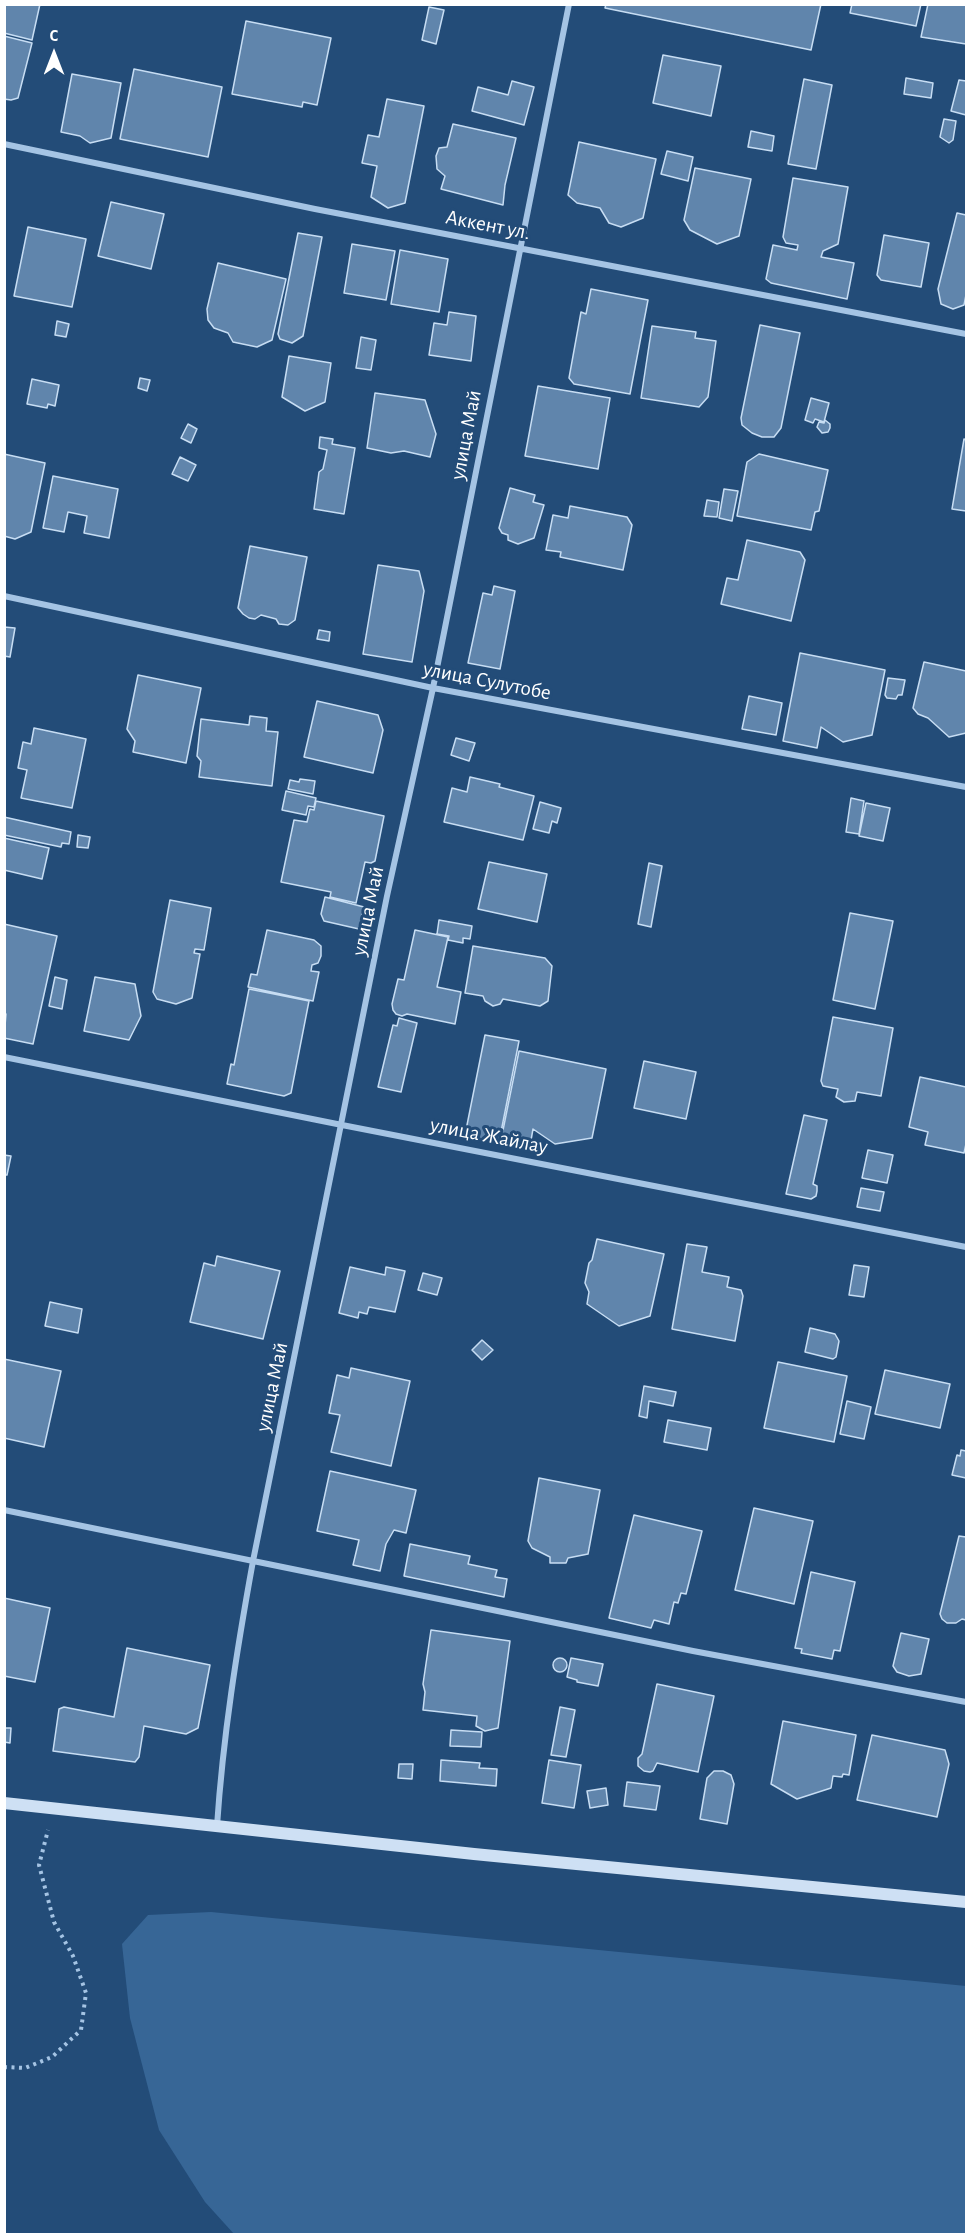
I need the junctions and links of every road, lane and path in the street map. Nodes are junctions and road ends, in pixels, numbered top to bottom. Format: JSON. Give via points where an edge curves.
{"nodes":[{"id":1,"x":569,"y":4,"type":"edge"},
{"id":2,"x":4,"y":144,"type":"edge"},
{"id":3,"x":519,"y":248,"type":"junction"},
{"id":4,"x":966,"y":334,"type":"edge"},
{"id":5,"x":4,"y":596,"type":"edge"},
{"id":6,"x":433,"y":688,"type":"junction"},
{"id":7,"x":966,"y":787,"type":"edge"},
{"id":8,"x":4,"y":1057,"type":"edge"},
{"id":9,"x":342,"y":1125,"type":"junction"},
{"id":10,"x":966,"y":1247,"type":"edge"},
{"id":11,"x":4,"y":1510,"type":"edge"},
{"id":12,"x":253,"y":1560,"type":"junction"},
{"id":13,"x":966,"y":1702,"type":"edge"},
{"id":14,"x":4,"y":1803,"type":"edge"},
{"id":15,"x":54,"y":1809,"type":"junction"},
{"id":16,"x":217,"y":1826,"type":"junction"},
{"id":17,"x":966,"y":1902,"type":"edge"},
{"id":18,"x":4,"y":2067,"type":"edge"}],
"edges":[{"from":1,"to":3,"type":"street","name":"улица Май"},
{"from":2,"to":3,"type":"street","name":"Аккент ул."},
{"from":3,"to":4,"type":"street","name":"Аккент ул."},
{"from":3,"to":6,"type":"street","name":"улица Май"},
{"from":5,"to":6,"type":"street","name":"улица Сулутобе"},
{"from":6,"to":7,"type":"street","name":"улица Сулутобе"},
{"from":6,"to":9,"type":"street","name":"улица Май"},
{"from":8,"to":9,"type":"street","name":"улица Жайлау"},
{"from":9,"to":10,"type":"street","name":"улица Жайлау"},
{"from":9,"to":12,"type":"street","name":"улица Май"},
{"from":11,"to":12,"type":"street"},
{"from":12,"to":13,"type":"street","via":[[693,1651]]},
{"from":12,"to":16,"type":"street","name":"улица Май","via":[[223,1751]]},
{"from":14,"to":15,"type":"street"},
{"from":15,"to":16,"type":"street"},
{"from":15,"to":18,"type":"path","via":[[39,1865],[54,1922],[87,1993],[81,2030],[52,2057],[25,2068]]},
{"from":16,"to":17,"type":"street"}]}
